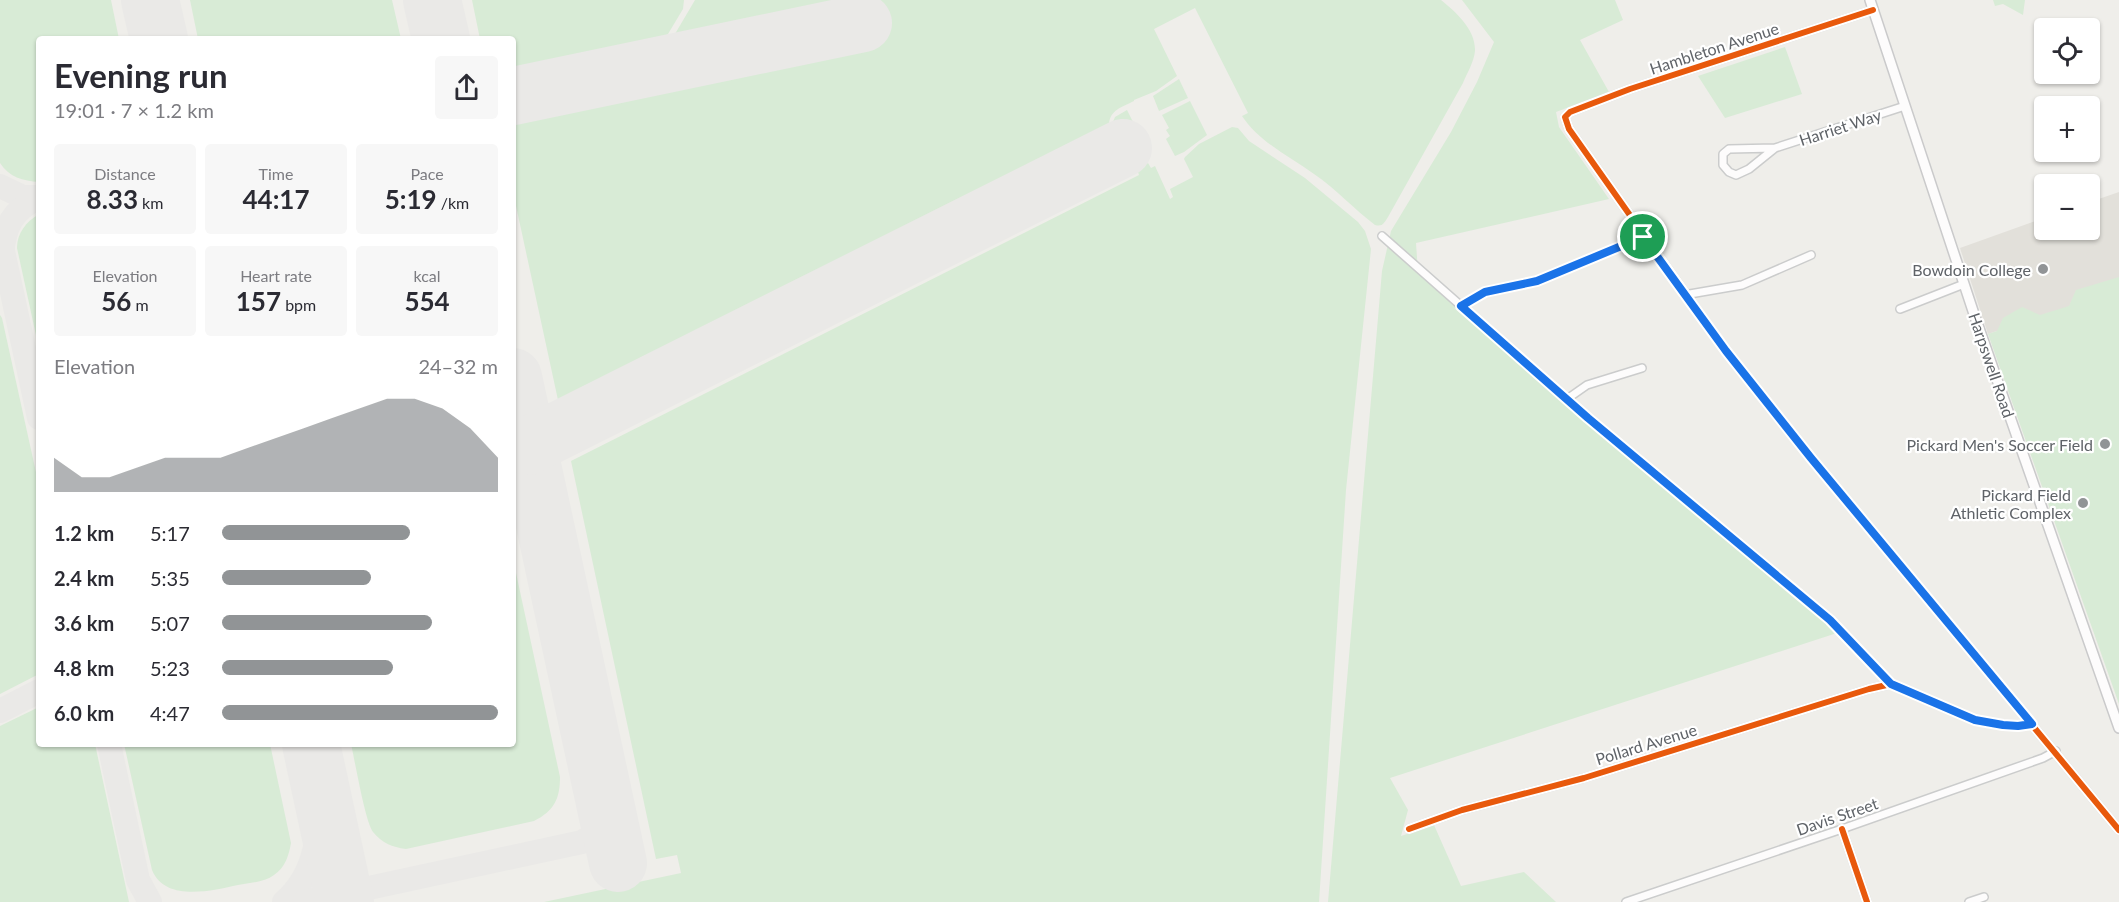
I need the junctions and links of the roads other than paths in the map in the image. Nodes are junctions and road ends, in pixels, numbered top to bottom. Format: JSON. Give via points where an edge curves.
{"nodes":[{"id":1,"x":1870,"y":0,"type":"edge"},
{"id":2,"x":1873,"y":10,"type":"junction"},
{"id":3,"x":1905,"y":106,"type":"junction"},
{"id":4,"x":1775,"y":148,"type":"junction"},
{"id":5,"x":1382,"y":236,"type":"dead end"},
{"id":6,"x":1643,"y":237,"type":"junction"},
{"id":7,"x":1811,"y":255,"type":"dead end"},
{"id":8,"x":1964,"y":284,"type":"junction"},
{"id":9,"x":1684,"y":295,"type":"junction"},
{"id":10,"x":1461,"y":306,"type":"junction"},
{"id":11,"x":1900,"y":309,"type":"dead end"},
{"id":12,"x":1642,"y":368,"type":"dead end"},
{"id":13,"x":1567,"y":399,"type":"junction"},
{"id":14,"x":1891,"y":684,"type":"junction"},
{"id":15,"x":2032,"y":724,"type":"junction"},
{"id":16,"x":2119,"y":728,"type":"edge"},
{"id":17,"x":2056,"y":751,"type":"junction"},
{"id":18,"x":1409,"y":829,"type":"dead end"},
{"id":19,"x":1842,"y":829,"type":"junction"},
{"id":20,"x":2119,"y":830,"type":"edge"},
{"id":21,"x":1984,"y":897,"type":"dead end"},
{"id":22,"x":1626,"y":902,"type":"edge"},
{"id":23,"x":1867,"y":902,"type":"edge"},
{"id":24,"x":1970,"y":902,"type":"edge"}],
"edges":[{"from":1,"to":2,"type":"main road","name":"Harpswell Road"},
{"from":2,"to":3,"type":"main road","name":"Harpswell Road"},
{"from":2,"to":6,"type":"street","name":"Hambleton Avenue","via":[[1570,112],[1565,117],[1569,129]]},
{"from":3,"to":4,"type":"street","name":"Harriet Way"},
{"from":3,"to":8,"type":"main road","name":"Harpswell Road"},
{"from":4,"to":4,"type":"street","name":"Harriet Way","via":[[1729,149],[1723,154],[1723,165],[1736,175]]},
{"from":5,"to":10,"type":"street"},
{"from":6,"to":9,"type":"street"},
{"from":6,"to":10,"type":"street","via":[[1537,281],[1485,292]]},
{"from":7,"to":9,"type":"street","via":[[1742,285]]},
{"from":8,"to":11,"type":"street"},
{"from":8,"to":16,"type":"main road","name":"Harpswell Road"},
{"from":9,"to":15,"type":"street","via":[[1811,458]]},
{"from":10,"to":13,"type":"street"},
{"from":12,"to":13,"type":"street","via":[[1587,385]]},
{"from":13,"to":14,"type":"street","via":[[1830,620]]},
{"from":14,"to":15,"type":"street","via":[[1975,720],[2003,725]]},
{"from":14,"to":18,"type":"street","name":"Pollard Avenue"},
{"from":15,"to":17,"type":"street"},
{"from":17,"to":19,"type":"street","name":"Davis Street"},
{"from":17,"to":20,"type":"street"},
{"from":19,"to":22,"type":"street","name":"Davis Street"},
{"from":19,"to":23,"type":"street"},
{"from":21,"to":24,"type":"street"}]}
